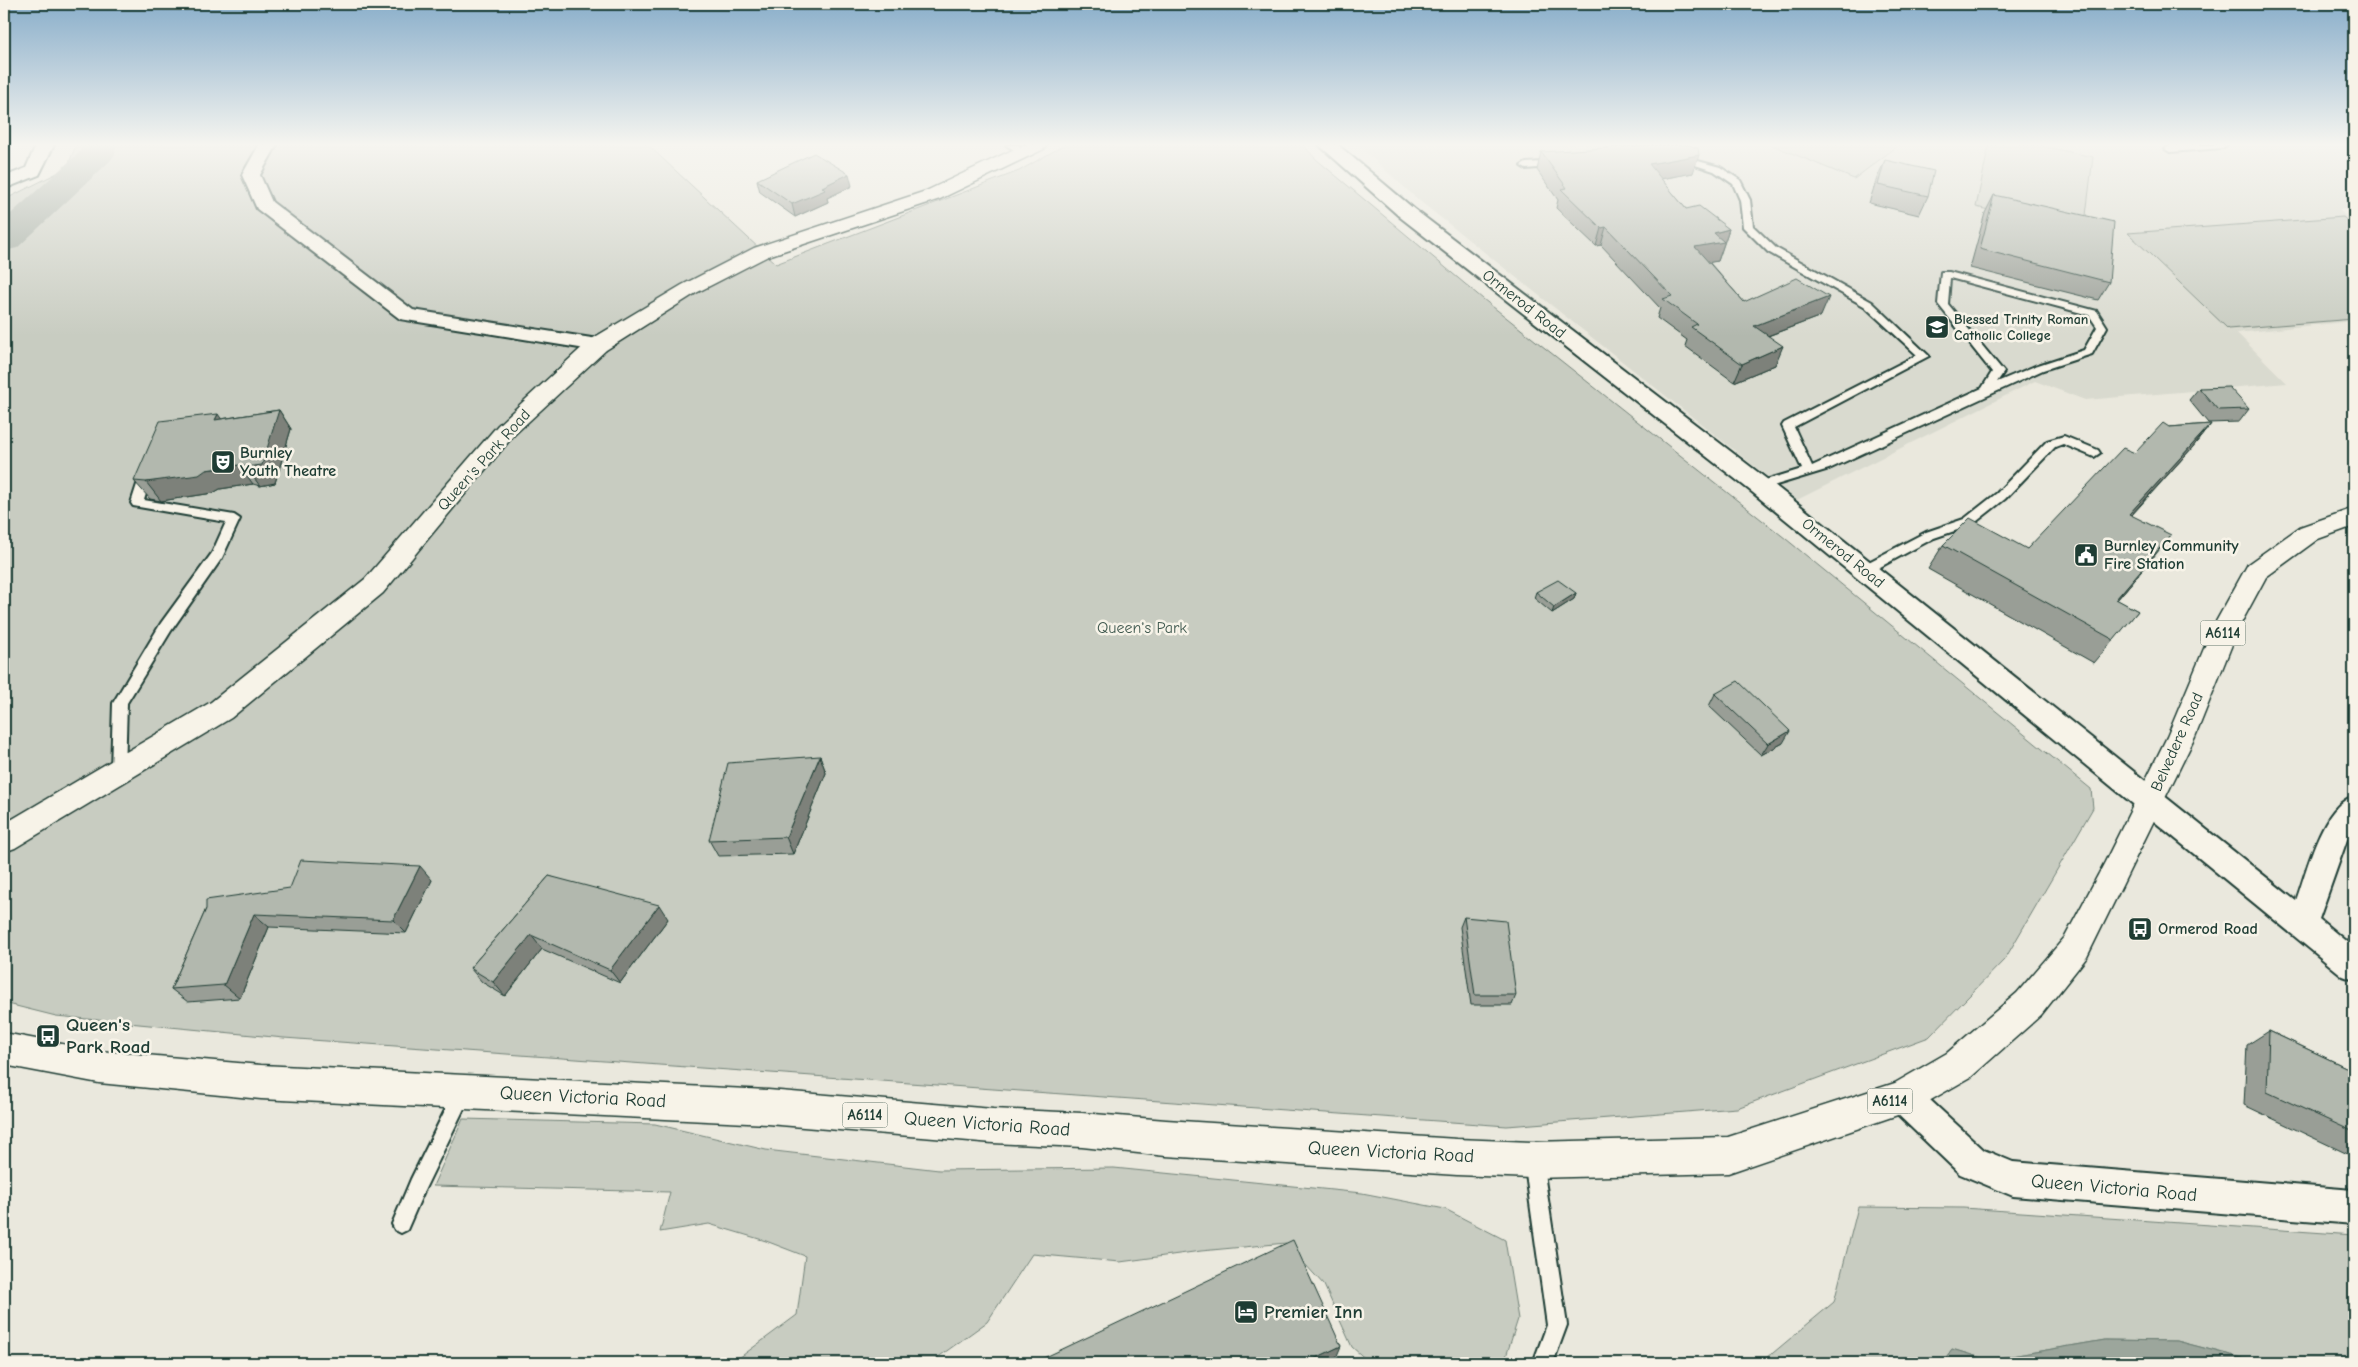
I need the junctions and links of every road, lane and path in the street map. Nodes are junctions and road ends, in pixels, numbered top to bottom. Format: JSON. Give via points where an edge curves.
{"nodes":[{"id":1,"x":269,"y":209,"type":"edge"},
{"id":2,"x":893,"y":209,"type":"edge"},
{"id":3,"x":1403,"y":209,"type":"edge"},
{"id":4,"x":1746,"y":209,"type":"edge"},
{"id":5,"x":598,"y":346,"type":"junction"},
{"id":6,"x":1986,"y":391,"type":"junction"},
{"id":7,"x":2094,"y":453,"type":"dead end"},
{"id":8,"x":150,"y":461,"type":"edge"},
{"id":9,"x":1809,"y":471,"type":"junction"},
{"id":10,"x":1760,"y":486,"type":"junction"},
{"id":11,"x":2354,"y":517,"type":"edge"},
{"id":12,"x":1864,"y":570,"type":"junction"},
{"id":13,"x":118,"y":772,"type":"junction"},
{"id":14,"x":2150,"y":802,"type":"junction"},
{"id":15,"x":2353,"y":812,"type":"edge"},
{"id":16,"x":4,"y":839,"type":"edge"},
{"id":17,"x":2302,"y":924,"type":"junction"},
{"id":18,"x":2354,"y":966,"type":"edge"},
{"id":19,"x":2029,"y":1004,"type":"joint"},
{"id":20,"x":4,"y":1049,"type":"edge"},
{"id":21,"x":464,"y":1091,"type":"junction"},
{"id":22,"x":1903,"y":1096,"type":"junction"},
{"id":23,"x":1533,"y":1160,"type":"junction"},
{"id":24,"x":2354,"y":1207,"type":"edge"},
{"id":25,"x":401,"y":1224,"type":"dead end"},
{"id":26,"x":1543,"y":1363,"type":"edge"}],
"edges":[{"from":1,"to":5,"type":"street","via":[[407,315]]},
{"from":2,"to":5,"type":"main road","name":"Queen's Park Road","via":[[761,252],[689,289]]},
{"from":3,"to":10,"type":"street","name":"Ormerod Road"},
{"from":4,"to":9,"type":"lane","via":[[1748,227],[1772,250],[1868,304],[1924,356],[1788,426]]},
{"from":5,"to":13,"type":"main road","name":"Queen's Park Road","via":[[506,430],[374,586],[221,710]]},
{"from":6,"to":6,"type":"lane","via":[[1998,372],[1943,304],[1945,274],[2093,312],[2102,327],[2088,352],[2039,368]]},
{"from":6,"to":9,"type":"lane"},
{"from":7,"to":12,"type":"lane","via":[[2064,440],[2051,444],[2001,496],[1968,522],[1930,535]]},
{"from":8,"to":13,"type":"lane","via":[[137,503],[234,519],[218,555],[166,627],[120,703]]},
{"from":9,"to":10,"type":"lane"},
{"from":10,"to":12,"type":"street","name":"Ormerod Road"},
{"from":11,"to":14,"type":"main road","name":"Belvedere Road","number":"A6114","via":[[2309,533],[2257,571],[2226,626],[2181,737]]},
{"from":12,"to":14,"type":"street","name":"Ormerod Road"},
{"from":13,"to":16,"type":"main road","name":"Queen's Park Road"},
{"from":14,"to":17,"type":"street","name":"Ormerod Road"},
{"from":14,"to":19,"type":"main road","name":"Belvedere Road","number":"A6114","via":[[2076,947]]},
{"from":15,"to":17,"type":"street","via":[[2337,828]]},
{"from":17,"to":18,"type":"street","name":"Ormerod Road"},
{"from":19,"to":22,"type":"main road","name":"Queen Victoria Road","number":"A6114","via":[[1959,1065]]},
{"from":20,"to":21,"type":"main road","name":"Queen Victoria Road","number":"A6114","via":[[99,1067],[261,1082]]},
{"from":21,"to":23,"type":"main road","name":"Queen Victoria Road","number":"A6114","via":[[768,1107],[1166,1138]]},
{"from":21,"to":25,"type":"lane"},
{"from":22,"to":23,"type":"main road","name":"Queen Victoria Road","number":"A6114","via":[[1728,1155]]},
{"from":22,"to":24,"type":"street","name":"Queen Victoria Road","via":[[1972,1162],[2013,1179]]},
{"from":23,"to":26,"type":"lane","via":[[1556,1325]]}]}
